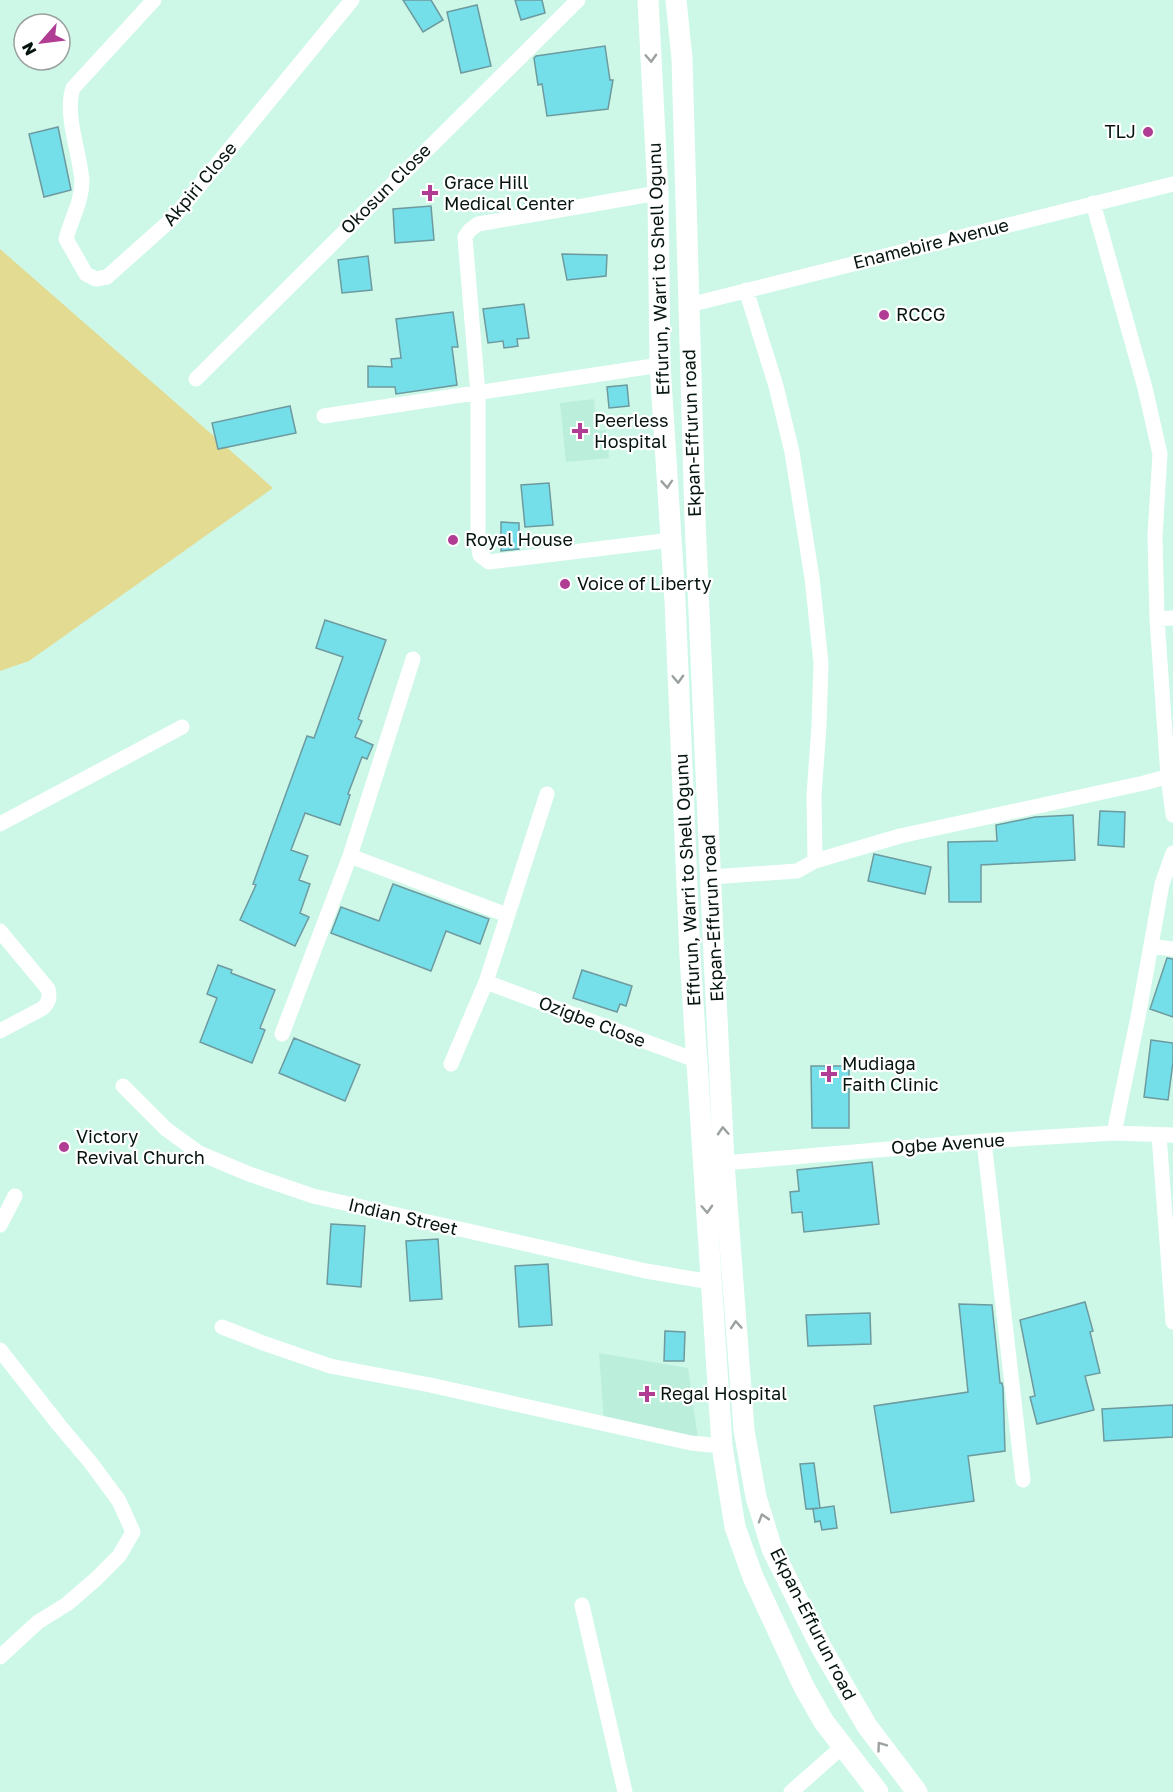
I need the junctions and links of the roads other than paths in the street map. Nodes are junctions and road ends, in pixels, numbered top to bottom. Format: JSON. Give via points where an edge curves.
{"nodes":[{"id":1,"x":154,"y":0,"type":"edge"},
{"id":2,"x":352,"y":0,"type":"edge"},
{"id":3,"x":578,"y":0,"type":"edge"},
{"id":4,"x":648,"y":0,"type":"edge"},
{"id":5,"x":676,"y":0,"type":"edge"},
{"id":6,"x":1173,"y":184,"type":"edge"},
{"id":7,"x":658,"y":193,"type":"junction"},
{"id":8,"x":1093,"y":203,"type":"junction"},
{"id":9,"x":746,"y":290,"type":"junction"},
{"id":10,"x":689,"y":305,"type":"junction"},
{"id":11,"x":660,"y":365,"type":"junction"},
{"id":12,"x":196,"y":379,"type":"dead end"},
{"id":13,"x":478,"y":394,"type":"junction"},
{"id":14,"x":324,"y":416,"type":"dead end"},
{"id":15,"x":1167,"y":451,"type":"edge"},
{"id":16,"x":671,"y":540,"type":"junction"},
{"id":17,"x":1173,"y":618,"type":"edge"},
{"id":18,"x":1157,"y":619,"type":"junction"},
{"id":19,"x":413,"y":659,"type":"dead end"},
{"id":20,"x":182,"y":727,"type":"dead end"},
{"id":21,"x":1171,"y":775,"type":"edge"},
{"id":22,"x":547,"y":794,"type":"dead end"},
{"id":23,"x":1173,"y":815,"type":"edge"},
{"id":24,"x":0,"y":824,"type":"edge"},
{"id":25,"x":1173,"y":853,"type":"edge"},
{"id":26,"x":350,"y":856,"type":"junction"},
{"id":27,"x":815,"y":861,"type":"junction"},
{"id":28,"x":711,"y":876,"type":"junction"},
{"id":29,"x":507,"y":915,"type":"junction"},
{"id":30,"x":0,"y":931,"type":"edge"},
{"id":31,"x":1151,"y":946,"type":"junction"},
{"id":32,"x":1173,"y":949,"type":"edge"},
{"id":33,"x":486,"y":982,"type":"junction"},
{"id":34,"x":0,"y":1031,"type":"edge"},
{"id":35,"x":282,"y":1034,"type":"dead end"},
{"id":36,"x":698,"y":1061,"type":"junction"},
{"id":37,"x":451,"y":1065,"type":"dead end"},
{"id":38,"x":123,"y":1086,"type":"dead end"},
{"id":39,"x":1114,"y":1133,"type":"junction"},
{"id":40,"x":1166,"y":1135,"type":"edge"},
{"id":41,"x":984,"y":1141,"type":"junction"},
{"id":42,"x":724,"y":1163,"type":"junction"},
{"id":43,"x":15,"y":1196,"type":"dead end"},
{"id":44,"x":0,"y":1225,"type":"edge"},
{"id":45,"x":711,"y":1282,"type":"junction"},
{"id":46,"x":1173,"y":1322,"type":"edge"},
{"id":47,"x":222,"y":1327,"type":"dead end"},
{"id":48,"x":0,"y":1350,"type":"edge"},
{"id":49,"x":722,"y":1446,"type":"junction"},
{"id":50,"x":1023,"y":1480,"type":"dead end"},
{"id":51,"x":582,"y":1605,"type":"dead end"},
{"id":52,"x":0,"y":1657,"type":"edge"},
{"id":53,"x":842,"y":1747,"type":"junction"},
{"id":54,"x":625,"y":1792,"type":"edge"},
{"id":55,"x":791,"y":1792,"type":"edge"},
{"id":56,"x":879,"y":1792,"type":"edge"},
{"id":57,"x":917,"y":1792,"type":"edge"}],
"edges":[{"from":1,"to":2,"type":"street","name":"Akpiri Close","via":[[73,88],[70,96],[82,178],[81,198],[66,239],[86,274],[96,279],[107,277],[173,218]]},
{"from":3,"to":12,"type":"street","name":"Okosun Close"},
{"from":4,"to":7,"type":"main road","name":"Effurun, Warri to Shell Ogunu","one_way":true},
{"from":5,"to":10,"type":"main road","name":"Ekpan-Effurun road","via":[[682,59]]},
{"from":6,"to":8,"type":"street","name":"Enamebire Avenue"},
{"from":7,"to":11,"type":"main road","name":"Effurun, Warri to Shell Ogunu"},
{"from":7,"to":13,"type":"street","via":[[478,224],[470,230],[465,237]]},
{"from":8,"to":9,"type":"street","name":"Enamebire Avenue"},
{"from":8,"to":15,"type":"street"},
{"from":9,"to":10,"type":"street","name":"Enamebire Avenue"},
{"from":9,"to":27,"type":"street","via":[[792,452],[813,578],[820,663],[813,795]]},
{"from":10,"to":28,"type":"main road","name":"Ekpan-Effurun road"},
{"from":11,"to":13,"type":"street"},
{"from":11,"to":16,"type":"main road","name":"Effurun, Warri to Shell Ogunu","one_way":true},
{"from":13,"to":14,"type":"street"},
{"from":13,"to":16,"type":"street","via":[[478,544],[480,555],[489,562]]},
{"from":15,"to":18,"type":"street","via":[[1155,536]]},
{"from":16,"to":36,"type":"main road","name":"Effurun, Warri to Shell Ogunu","one_way":true},
{"from":17,"to":18,"type":"street"},
{"from":18,"to":21,"type":"street"},
{"from":19,"to":26,"type":"street"},
{"from":20,"to":24,"type":"street"},
{"from":21,"to":23,"type":"street"},
{"from":21,"to":27,"type":"street","via":[[900,836]]},
{"from":22,"to":29,"type":"street"},
{"from":25,"to":31,"type":"street","via":[[1162,884]]},
{"from":26,"to":29,"type":"street"},
{"from":26,"to":35,"type":"street"},
{"from":27,"to":28,"type":"street","via":[[797,871]]},
{"from":42,"to":28,"type":"main road","name":"Ekpan-Effurun road","one_way":true},
{"from":29,"to":33,"type":"street"},
{"from":30,"to":34,"type":"street","via":[[49,994],[43,1008]]},
{"from":31,"to":32,"type":"street"},
{"from":31,"to":39,"type":"street"},
{"from":33,"to":36,"type":"street","name":"Ozigbe Close"},
{"from":33,"to":37,"type":"street"},
{"from":36,"to":45,"type":"main road","name":"Effurun, Warri to Shell Ogunu","one_way":true},
{"from":38,"to":45,"type":"street","name":"Indian Street","via":[[166,1129],[200,1153],[313,1196]]},
{"from":39,"to":40,"type":"street","name":"Ogbe Avenue"},
{"from":39,"to":41,"type":"street","name":"Ogbe Avenue"},
{"from":40,"to":46,"type":"street"},
{"from":41,"to":42,"type":"street","name":"Ogbe Avenue"},
{"from":41,"to":50,"type":"street"},
{"from":57,"to":42,"type":"main road","name":"Ekpan-Effurun road","one_way":true,"via":[[867,1726],[821,1647],[772,1549],[756,1497],[744,1430]]},
{"from":43,"to":44,"type":"street"},
{"from":45,"to":49,"type":"main road","name":"Effurun, Warri to Shell Ogunu"},
{"from":47,"to":49,"type":"street","via":[[330,1366],[691,1443]]},
{"from":48,"to":52,"type":"street","via":[[119,1501],[133,1532],[119,1556],[96,1579],[38,1622]]},
{"from":49,"to":53,"type":"main road","name":"Effurun, Warri to Shell Ogunu","via":[[735,1527],[753,1577],[804,1687]]},
{"from":51,"to":54,"type":"street"},
{"from":53,"to":55,"type":"street"},
{"from":53,"to":56,"type":"main road","name":"Effurun, Warri to Shell Ogunu"}]}
